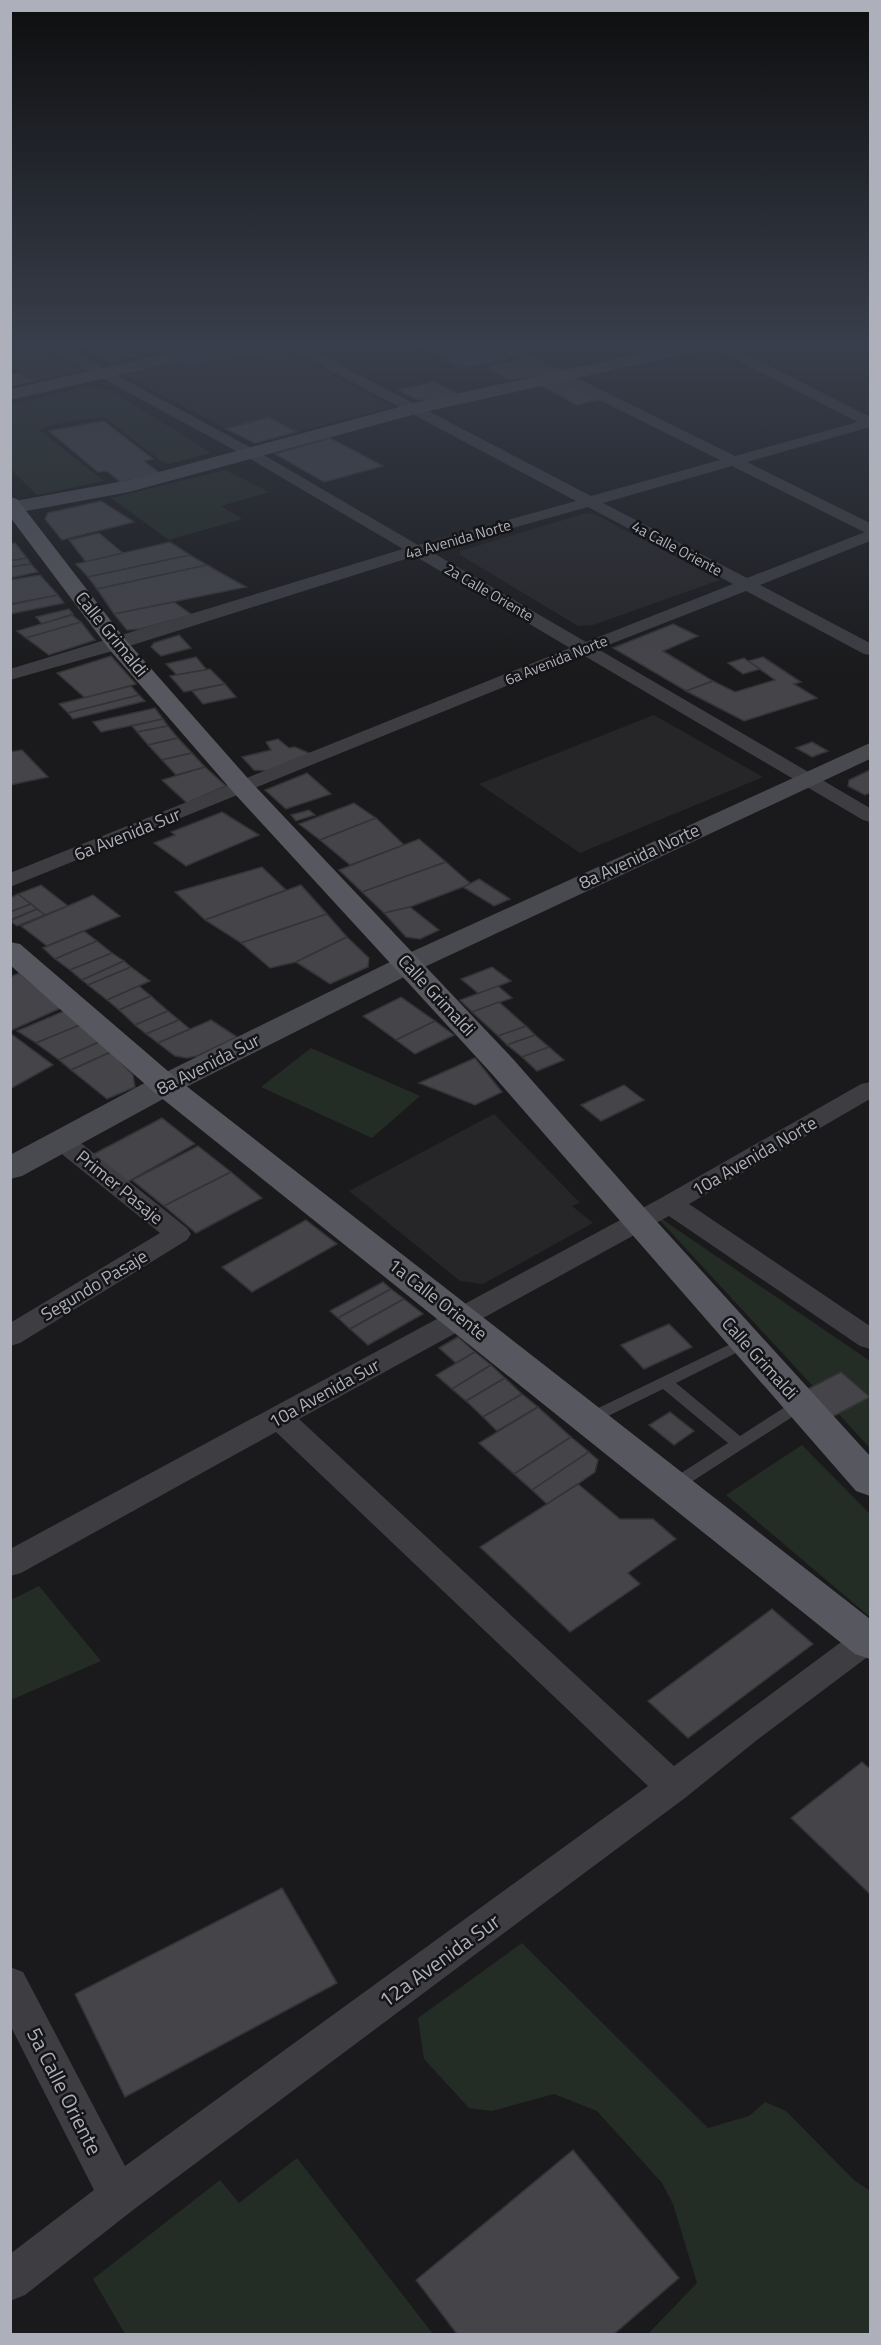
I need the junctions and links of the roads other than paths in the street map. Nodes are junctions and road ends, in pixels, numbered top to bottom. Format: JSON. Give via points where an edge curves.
{"nodes":[{"id":1,"x":250,"y":454,"type":"edge"},
{"id":2,"x":252,"y":454,"type":"edge"},
{"id":3,"x":500,"y":454,"type":"edge"},
{"id":4,"x":720,"y":454,"type":"edge"},
{"id":5,"x":751,"y":454,"type":"edge"},
{"id":6,"x":731,"y":460,"type":"junction"},
{"id":7,"x":588,"y":501,"type":"junction"},
{"id":8,"x":12,"y":506,"type":"edge"},
{"id":9,"x":870,"y":529,"type":"edge"},
{"id":10,"x":870,"y":536,"type":"edge"},
{"id":11,"x":417,"y":550,"type":"junction"},
{"id":12,"x":747,"y":585,"type":"junction"},
{"id":13,"x":117,"y":644,"type":"junction"},
{"id":14,"x":586,"y":648,"type":"junction"},
{"id":15,"x":870,"y":650,"type":"edge"},
{"id":16,"x":10,"y":675,"type":"edge"},
{"id":17,"x":870,"y":750,"type":"edge"},
{"id":18,"x":807,"y":778,"type":"junction"},
{"id":19,"x":243,"y":788,"type":"junction"},
{"id":20,"x":870,"y":816,"type":"edge"},
{"id":21,"x":10,"y":881,"type":"edge"},
{"id":22,"x":10,"y":950,"type":"edge"},
{"id":23,"x":408,"y":964,"type":"junction"},
{"id":24,"x":165,"y":1085,"type":"junction"},
{"id":25,"x":870,"y":1089,"type":"edge"},
{"id":26,"x":62,"y":1141,"type":"junction"},
{"id":27,"x":10,"y":1169,"type":"edge"},
{"id":28,"x":670,"y":1204,"type":"junction"},
{"id":29,"x":637,"y":1221,"type":"junction"},
{"id":30,"x":178,"y":1233,"type":"joint"},
{"id":31,"x":460,"y":1317,"type":"junction"},
{"id":32,"x":10,"y":1335,"type":"edge"},
{"id":33,"x":870,"y":1339,"type":"edge"},
{"id":34,"x":746,"y":1342,"type":"junction"},
{"id":35,"x":665,"y":1382,"type":"junction"},
{"id":36,"x":801,"y":1404,"type":"junction"},
{"id":37,"x":279,"y":1418,"type":"junction"},
{"id":38,"x":589,"y":1419,"type":"junction"},
{"id":39,"x":739,"y":1444,"type":"junction"},
{"id":40,"x":870,"y":1481,"type":"edge"},
{"id":41,"x":673,"y":1486,"type":"junction"},
{"id":42,"x":10,"y":1564,"type":"edge"},
{"id":43,"x":869,"y":1641,"type":"edge"},
{"id":44,"x":673,"y":1787,"type":"junction"},
{"id":45,"x":10,"y":1985,"type":"edge"},
{"id":46,"x":119,"y":2196,"type":"junction"},
{"id":47,"x":10,"y":2280,"type":"edge"}],
"edges":[{"from":1,"to":8,"type":"street","via":[[129,486]]},
{"from":2,"to":11,"type":"street","name":"2a Calle Oriente"},
{"from":3,"to":7,"type":"street","name":"4a Calle Oriente"},
{"from":4,"to":6,"type":"street"},
{"from":5,"to":6,"type":"street","name":"4a Avenida Norte"},
{"from":6,"to":7,"type":"street","name":"4a Avenida Norte"},
{"from":6,"to":9,"type":"street"},
{"from":7,"to":11,"type":"street","name":"4a Avenida Norte"},
{"from":7,"to":12,"type":"street","name":"4a Calle Oriente"},
{"from":8,"to":13,"type":"main road","name":"Calle Grimaldi"},
{"from":10,"to":12,"type":"street","name":"6a Avenida Norte"},
{"from":11,"to":13,"type":"street","name":"4a Avenida Norte"},
{"from":11,"to":14,"type":"street","name":"2a Calle Oriente"},
{"from":12,"to":14,"type":"street","name":"6a Avenida Norte"},
{"from":12,"to":15,"type":"street","name":"4a Calle Oriente"},
{"from":13,"to":16,"type":"street","name":"4a Avenida Norte"},
{"from":13,"to":19,"type":"main road","name":"Calle Grimaldi"},
{"from":14,"to":18,"type":"street","name":"2a Calle Oriente"},
{"from":14,"to":19,"type":"street","name":"6a Avenida Norte"},
{"from":17,"to":18,"type":"street","name":"8a Avenida Norte"},
{"from":18,"to":20,"type":"street","name":"2a Calle Oriente"},
{"from":18,"to":23,"type":"street","name":"8a Avenida Norte"},
{"from":19,"to":21,"type":"street","name":"6a Avenida Sur"},
{"from":19,"to":23,"type":"main road","name":"Calle Grimaldi"},
{"from":22,"to":24,"type":"main road","name":"1a Calle Oriente"},
{"from":23,"to":24,"type":"street","name":"8a Avenida Sur"},
{"from":23,"to":29,"type":"main road","name":"Calle Grimaldi"},
{"from":24,"to":26,"type":"street","name":"8a Avenida Sur"},
{"from":24,"to":31,"type":"main road","name":"1a Calle Oriente"},
{"from":25,"to":28,"type":"street","name":"10a Avenida Norte"},
{"from":26,"to":27,"type":"street","name":"8a Avenida Sur"},
{"from":26,"to":30,"type":"street","name":"Primer Pasaje"},
{"from":28,"to":29,"type":"street","name":"10a Avenida Norte"},
{"from":28,"to":33,"type":"street"},
{"from":29,"to":31,"type":"street","name":"10a Avenida Sur"},
{"from":29,"to":34,"type":"main road","name":"Calle Grimaldi"},
{"from":30,"to":32,"type":"street","name":"Segundo Pasaje"},
{"from":31,"to":37,"type":"street","name":"10a Avenida Sur"},
{"from":31,"to":38,"type":"main road","name":"1a Calle Oriente"},
{"from":34,"to":35,"type":"lane"},
{"from":34,"to":36,"type":"main road","name":"Calle Grimaldi"},
{"from":35,"to":38,"type":"lane"},
{"from":35,"to":39,"type":"lane"},
{"from":36,"to":39,"type":"lane"},
{"from":36,"to":40,"type":"main road","name":"Calle Grimaldi"},
{"from":37,"to":42,"type":"street","name":"10a Avenida Sur"},
{"from":37,"to":44,"type":"street"},
{"from":38,"to":41,"type":"main road","name":"1a Calle Oriente"},
{"from":39,"to":41,"type":"lane"},
{"from":41,"to":43,"type":"main road","name":"1a Calle Oriente"},
{"from":43,"to":44,"type":"street","name":"12a Avenida Sur"},
{"from":44,"to":46,"type":"street","name":"12a Avenida Sur"},
{"from":45,"to":46,"type":"street","name":"5a Calle Oriente"},
{"from":46,"to":47,"type":"street","name":"12a Avenida Sur"}]}
